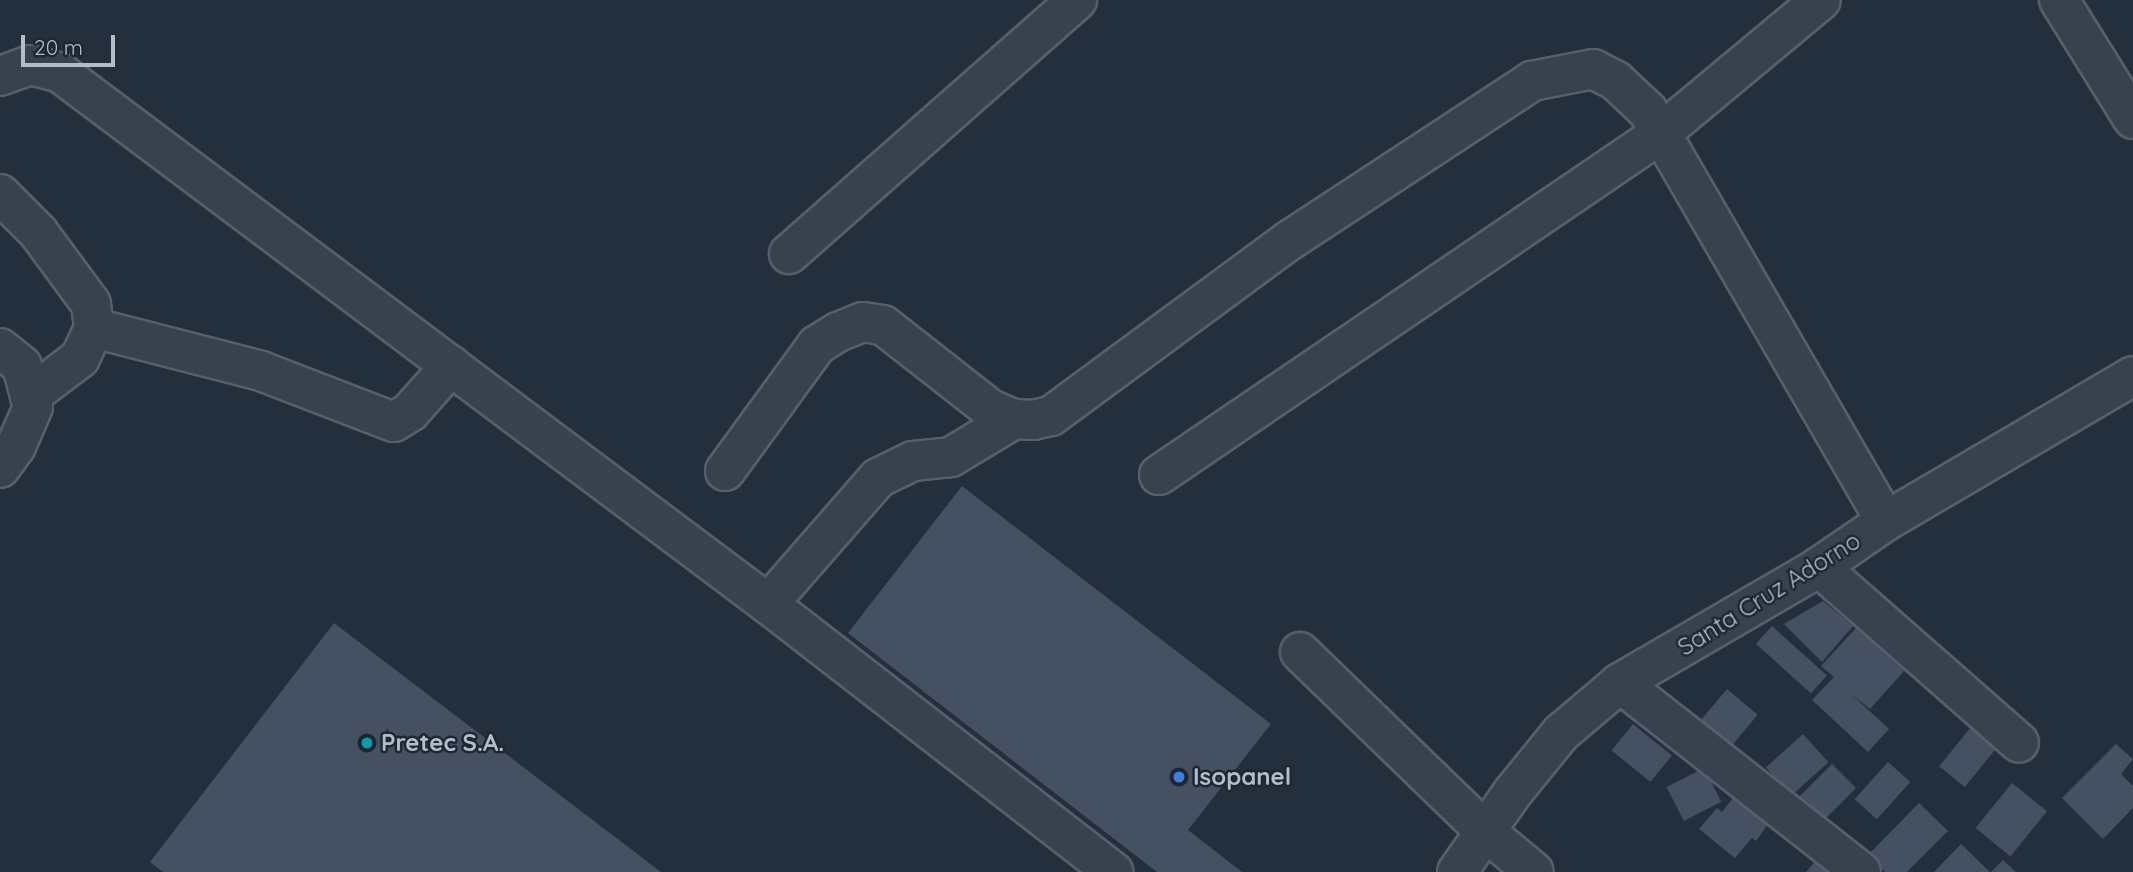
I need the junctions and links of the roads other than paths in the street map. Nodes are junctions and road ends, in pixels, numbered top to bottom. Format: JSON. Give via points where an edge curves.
{"nodes":[{"id":1,"x":1077,"y":0,"type":"edge"},
{"id":2,"x":1821,"y":0,"type":"edge"},
{"id":3,"x":2059,"y":0,"type":"edge"},
{"id":4,"x":0,"y":76,"type":"edge"},
{"id":5,"x":2133,"y":119,"type":"edge"},
{"id":6,"x":1660,"y":134,"type":"junction"},
{"id":7,"x":0,"y":194,"type":"edge"},
{"id":8,"x":789,"y":254,"type":"dead end"},
{"id":9,"x":93,"y":328,"type":"junction"},
{"id":10,"x":0,"y":348,"type":"edge"},
{"id":11,"x":451,"y":366,"type":"junction"},
{"id":12,"x":2133,"y":376,"type":"edge"},
{"id":13,"x":30,"y":396,"type":"junction"},
{"id":14,"x":1014,"y":419,"type":"junction"},
{"id":15,"x":0,"y":468,"type":"edge"},
{"id":16,"x":725,"y":471,"type":"dead end"},
{"id":17,"x":1159,"y":475,"type":"dead end"},
{"id":18,"x":1886,"y":521,"type":"junction"},
{"id":19,"x":1819,"y":567,"type":"junction"},
{"id":20,"x":768,"y":604,"type":"junction"},
{"id":21,"x":1300,"y":652,"type":"dead end"},
{"id":22,"x":1620,"y":683,"type":"junction"},
{"id":23,"x":2020,"y":743,"type":"dead end"},
{"id":24,"x":1486,"y":832,"type":"junction"},
{"id":25,"x":1113,"y":872,"type":"edge"},
{"id":26,"x":1457,"y":872,"type":"edge"},
{"id":27,"x":1534,"y":872,"type":"edge"},
{"id":28,"x":1861,"y":872,"type":"edge"}],
"edges":[{"from":1,"to":8,"type":"street"},
{"from":2,"to":6,"type":"street"},
{"from":3,"to":5,"type":"street"},
{"from":4,"to":11,"type":"street","via":[[30,65],[59,72]]},
{"from":6,"to":14,"type":"street","via":[[1648,111],[1615,80],[1593,69],[1532,81],[1290,240],[1051,416]]},
{"from":6,"to":17,"type":"street"},
{"from":6,"to":18,"type":"street"},
{"from":7,"to":9,"type":"street","via":[[38,232],[90,304]]},
{"from":9,"to":11,"type":"street","via":[[261,371],[394,422],[410,412]]},
{"from":9,"to":13,"type":"street","via":[[80,358]]},
{"from":10,"to":13,"type":"street","via":[[22,366]]},
{"from":11,"to":20,"type":"street"},
{"from":12,"to":18,"type":"street","name":"Santa Cruz Adorno"},
{"from":13,"to":15,"type":"street","via":[[33,407]]},
{"from":14,"to":16,"type":"street","via":[[990,409],[883,325],[863,322],[817,345]]},
{"from":14,"to":20,"type":"street","via":[[951,457],[913,461],[878,478]]},
{"from":18,"to":19,"type":"street","name":"Santa Cruz Adorno"},
{"from":19,"to":22,"type":"street","name":"Santa Cruz Adorno"},
{"from":19,"to":23,"type":"street"},
{"from":20,"to":25,"type":"street"},
{"from":21,"to":24,"type":"street"},
{"from":22,"to":24,"type":"street","name":"Santa Cruz Adorno","via":[[1561,733]]},
{"from":22,"to":28,"type":"street"},
{"from":24,"to":26,"type":"street","name":"Santa Cruz Adorno"},
{"from":24,"to":27,"type":"street"}]}
